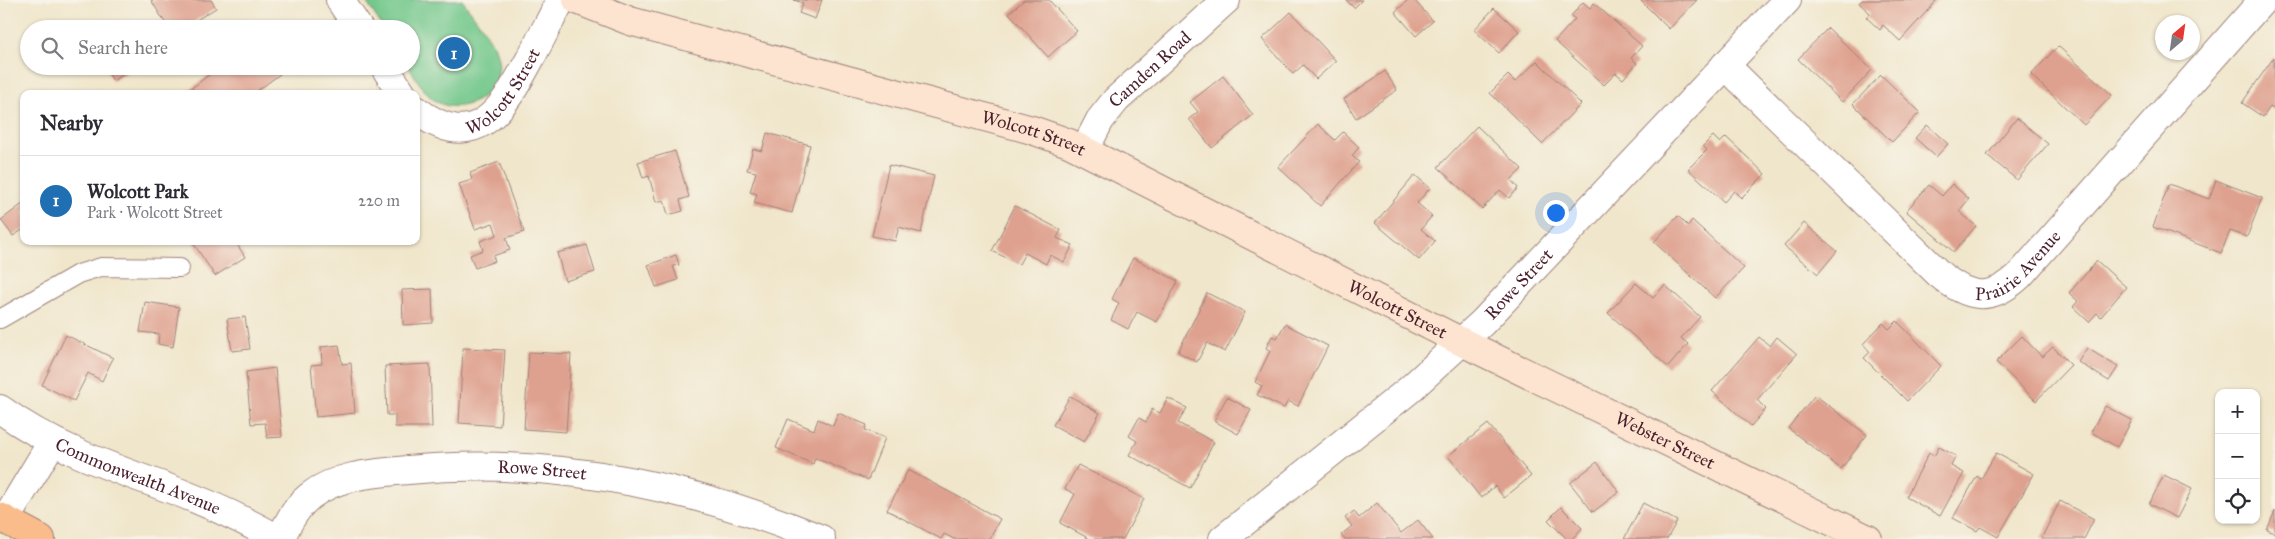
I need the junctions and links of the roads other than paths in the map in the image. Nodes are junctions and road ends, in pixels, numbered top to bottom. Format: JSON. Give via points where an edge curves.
{"nodes":[{"id":1,"x":340,"y":0,"type":"edge"},
{"id":2,"x":561,"y":0,"type":"edge"},
{"id":3,"x":577,"y":0,"type":"edge"},
{"id":4,"x":1226,"y":0,"type":"edge"},
{"id":5,"x":1787,"y":0,"type":"edge"},
{"id":6,"x":2263,"y":0,"type":"edge"},
{"id":7,"x":353,"y":20,"type":"edge"},
{"id":8,"x":1725,"y":65,"type":"junction"},
{"id":9,"x":390,"y":75,"type":"edge"},
{"id":10,"x":399,"y":90,"type":"edge"},
{"id":11,"x":420,"y":112,"type":"edge"},
{"id":12,"x":1085,"y":150,"type":"junction"},
{"id":13,"x":180,"y":268,"type":"dead end"},
{"id":14,"x":0,"y":319,"type":"edge"},
{"id":15,"x":1462,"y":342,"type":"junction"},
{"id":16,"x":0,"y":409,"type":"edge"},
{"id":17,"x":52,"y":442,"type":"junction"},
{"id":18,"x":3,"y":519,"type":"edge"},
{"id":19,"x":41,"y":539,"type":"edge"},
{"id":20,"x":279,"y":539,"type":"edge"},
{"id":21,"x":822,"y":539,"type":"edge"},
{"id":22,"x":1223,"y":539,"type":"edge"},
{"id":23,"x":1868,"y":539,"type":"edge"}],
"edges":[{"from":1,"to":7,"type":"street"},
{"from":2,"to":11,"type":"street","name":"Wolcott Street","via":[[514,88],[493,116],[461,129],[437,123]]},
{"from":3,"to":12,"type":"street","name":"Wolcott Street","via":[[630,21],[1032,130]]},
{"from":4,"to":12,"type":"street","name":"Camden Road","via":[[1116,100],[1100,120]]},
{"from":5,"to":8,"type":"street","name":"Rowe Street"},
{"from":6,"to":8,"type":"street","name":"Prairie Avenue","via":[[2019,276],[2000,291],[1990,294],[1969,292],[1939,274]]},
{"from":8,"to":15,"type":"street","name":"Rowe Street"},
{"from":9,"to":10,"type":"street"},
{"from":12,"to":15,"type":"street","name":"Wolcott Street"},
{"from":13,"to":14,"type":"lane","via":[[101,267],[86,271]]},
{"from":15,"to":22,"type":"street","name":"Rowe Street","via":[[1390,405]]},
{"from":15,"to":23,"type":"street","name":"Webster Street"},
{"from":16,"to":17,"type":"street","name":"Commonwealth Avenue"},
{"from":17,"to":18,"type":"street"},
{"from":17,"to":20,"type":"street","name":"Commonwealth Avenue","via":[[218,508]]},
{"from":18,"to":19,"type":"main road"},
{"from":20,"to":21,"type":"street","name":"Rowe Street","via":[[298,508],[310,496],[335,483],[382,472],[485,466],[555,469],[658,486]]}]}
